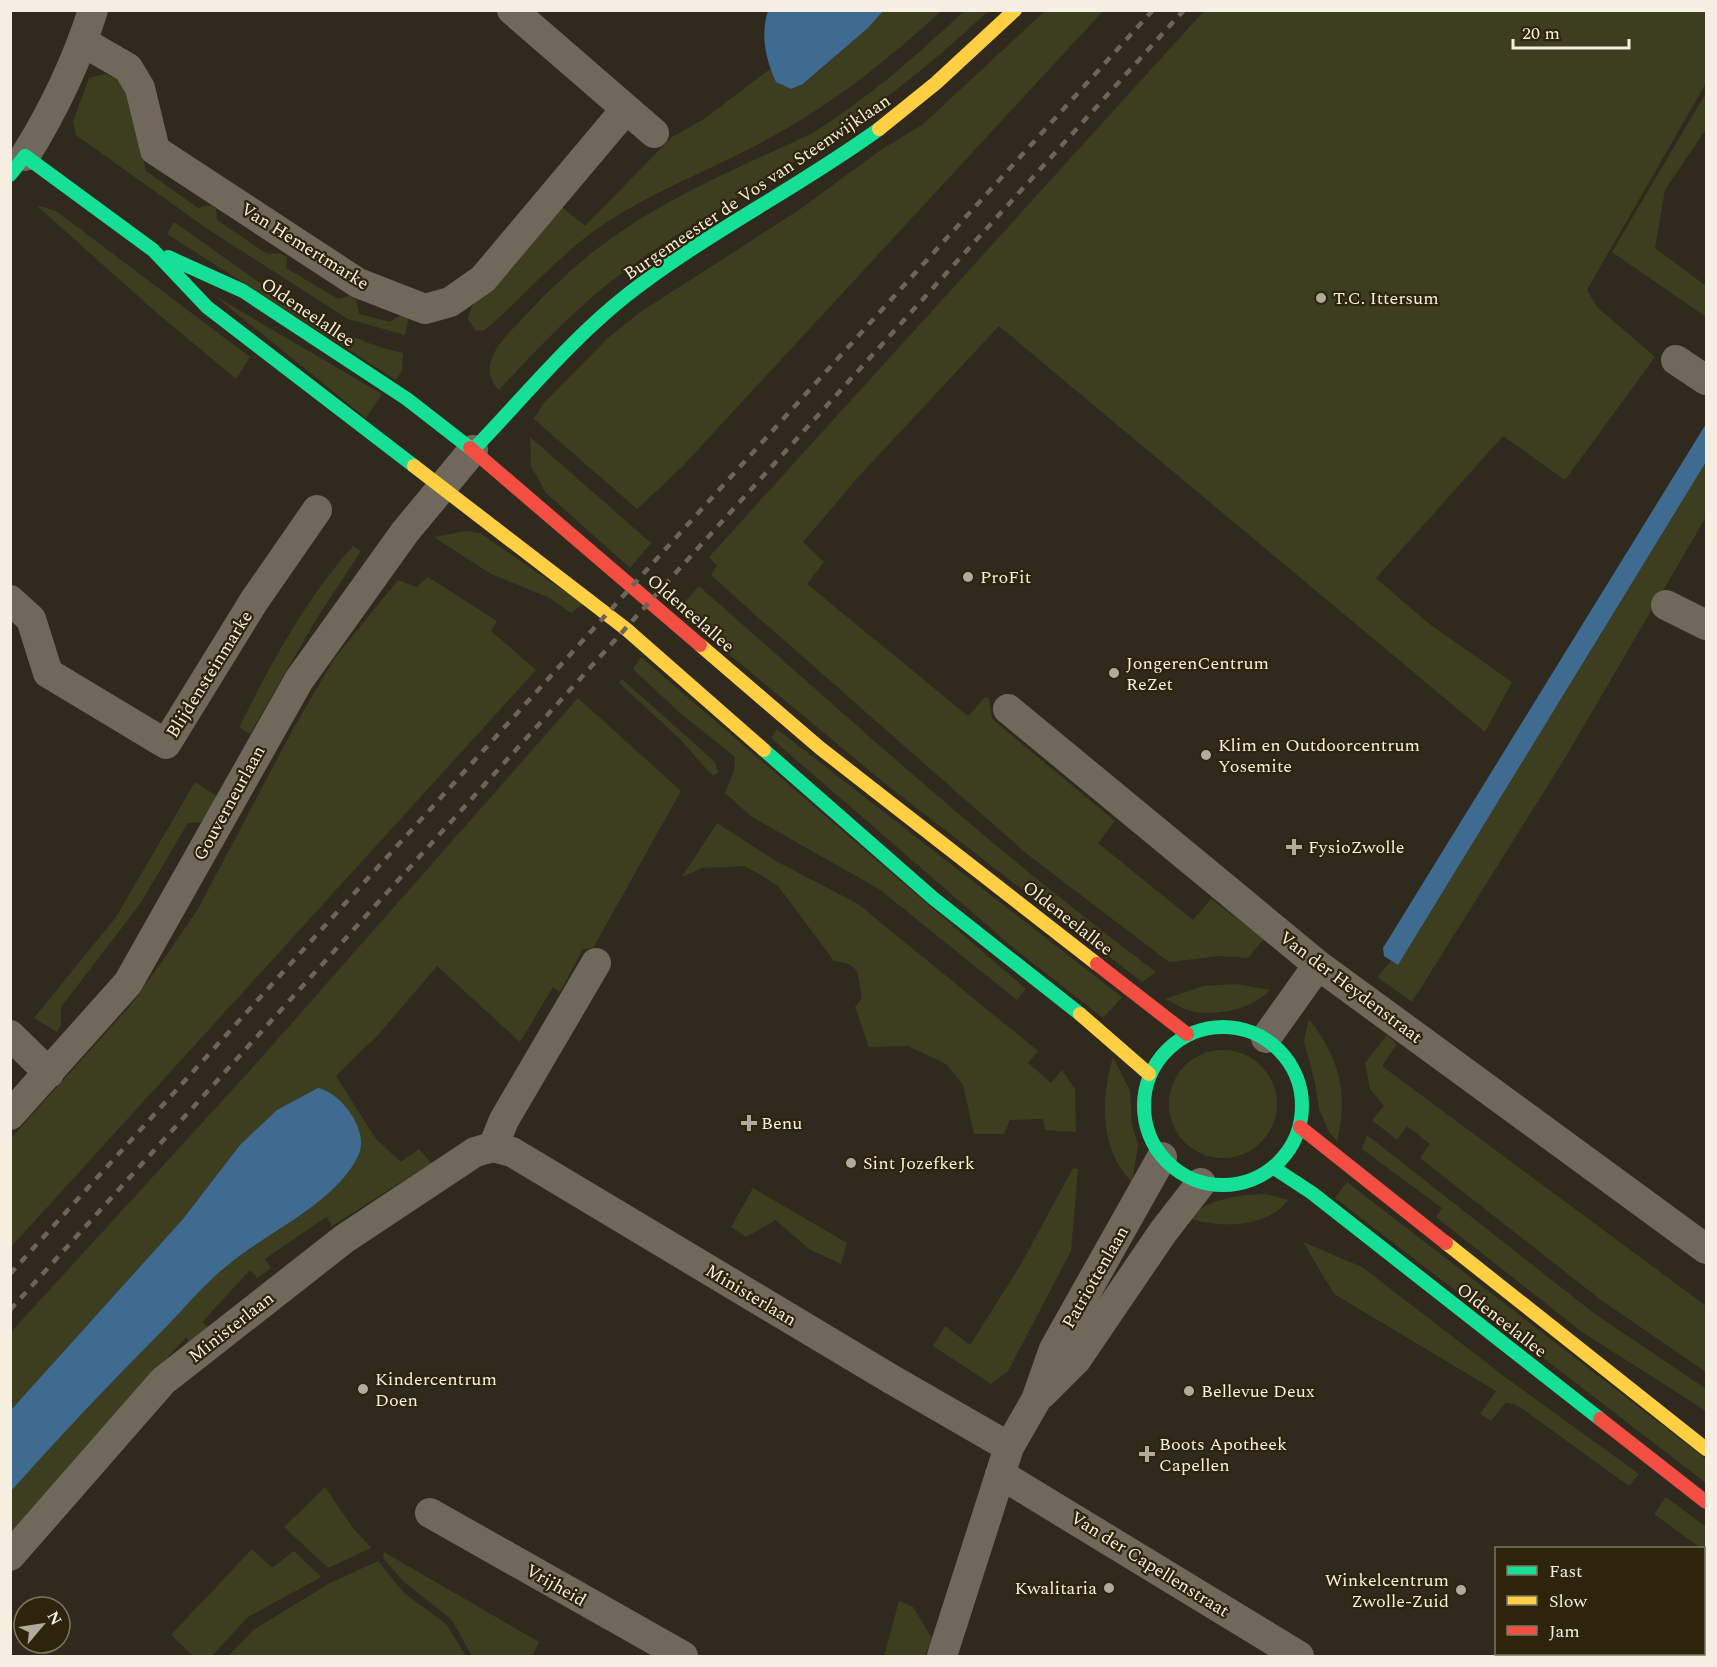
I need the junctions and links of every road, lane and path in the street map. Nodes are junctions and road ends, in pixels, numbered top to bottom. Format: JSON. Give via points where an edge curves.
{"nodes":[{"id":1,"x":93,"y":10,"type":"edge"},
{"id":2,"x":1015,"y":10,"type":"edge"},
{"id":3,"x":529,"y":15,"type":"edge"},
{"id":4,"x":83,"y":42,"type":"junction"},
{"id":5,"x":626,"y":109,"type":"junction"},
{"id":6,"x":654,"y":133,"type":"dead end"},
{"id":7,"x":18,"y":165,"type":"edge"},
{"id":8,"x":153,"y":250,"type":"junction"},
{"id":9,"x":1676,"y":360,"type":"dead end"},
{"id":10,"x":1707,"y":380,"type":"edge"},
{"id":11,"x":473,"y":450,"type":"junction"},
{"id":12,"x":442,"y":486,"type":"junction"},
{"id":13,"x":317,"y":510,"type":"dead end"},
{"id":14,"x":10,"y":600,"type":"edge"},
{"id":15,"x":1666,"y":605,"type":"dead end"},
{"id":16,"x":1707,"y":625,"type":"edge"},
{"id":17,"x":1008,"y":709,"type":"dead end"},
{"id":18,"x":596,"y":963,"type":"dead end"},
{"id":19,"x":1318,"y":964,"type":"junction"},
{"id":20,"x":1187,"y":1034,"type":"junction"},
{"id":21,"x":10,"y":1035,"type":"edge"},
{"id":22,"x":1266,"y":1038,"type":"junction"},
{"id":23,"x":49,"y":1073,"type":"junction"},
{"id":24,"x":1149,"y":1074,"type":"junction"},
{"id":25,"x":10,"y":1115,"type":"edge"},
{"id":26,"x":1300,"y":1127,"type":"junction"},
{"id":27,"x":493,"y":1147,"type":"junction"},
{"id":28,"x":1162,"y":1157,"type":"junction"},
{"id":29,"x":1274,"y":1168,"type":"junction"},
{"id":30,"x":1201,"y":1183,"type":"junction"},
{"id":31,"x":1707,"y":1249,"type":"edge"},
{"id":32,"x":1036,"y":1400,"type":"junction"},
{"id":33,"x":1707,"y":1449,"type":"edge"},
{"id":34,"x":1004,"y":1460,"type":"junction"},
{"id":35,"x":1707,"y":1502,"type":"edge"},
{"id":36,"x":430,"y":1513,"type":"dead end"},
{"id":37,"x":10,"y":1556,"type":"edge"},
{"id":38,"x":683,"y":1656,"type":"edge"},
{"id":39,"x":942,"y":1656,"type":"edge"},
{"id":40,"x":1299,"y":1656,"type":"edge"}],
"edges":[{"from":1,"to":4,"type":"street"},
{"from":2,"to":11,"type":"street","name":"Burgemeester de Vos van Steenwijklaan","via":[[938,85],[892,120],[626,296],[540,376]]},
{"from":3,"to":5,"type":"street"},
{"from":4,"to":5,"type":"street","name":"Van Hemertmarke","via":[[128,68],[140,88],[155,150],[358,283],[425,309],[450,302],[483,279]]},
{"from":4,"to":7,"type":"street","via":[[44,126]]},
{"from":5,"to":6,"type":"street"},
{"from":7,"to":8,"type":"street","name":"Oldeneelallee"},
{"from":8,"to":11,"type":"street","name":"Oldeneelallee","via":[[243,291],[406,399]]},
{"from":8,"to":12,"type":"street","name":"Oldeneelallee","via":[[207,307]]},
{"from":9,"to":10,"type":"street"},
{"from":11,"to":12,"type":"street","name":"Gouverneurlaan"},
{"from":11,"to":20,"type":"street","name":"Oldeneelallee","via":[[820,748]]},
{"from":12,"to":23,"type":"street","name":"Gouverneurlaan","via":[[299,680],[128,983]]},
{"from":12,"to":24,"type":"street","name":"Oldeneelallee","via":[[626,629],[933,898],[1084,1017]]},
{"from":13,"to":14,"type":"street","name":"Blijdensteinmarke","via":[[254,601],[166,744],[48,673],[32,619]]},
{"from":15,"to":16,"type":"street"},
{"from":17,"to":19,"type":"street","name":"Van der Heydenstraat"},
{"from":18,"to":27,"type":"street","via":[[504,1120]]},
{"from":19,"to":22,"type":"street"},
{"from":19,"to":31,"type":"street","name":"Van der Heydenstraat"},
{"from":20,"to":22,"type":"street","via":[[1213,1026],[1241,1028]]},
{"from":20,"to":24,"type":"street","via":[[1164,1051]]},
{"from":21,"to":23,"type":"street"},
{"from":22,"to":26,"type":"street","via":[[1290,1062],[1302,1094]]},
{"from":23,"to":25,"type":"street","name":"Gouverneurlaan"},
{"from":24,"to":28,"type":"street","via":[[1143,1096],[1144,1118],[1150,1139]]},
{"from":26,"to":29,"type":"street","via":[[1290,1149]]},
{"from":26,"to":33,"type":"street","name":"Oldeneelallee"},
{"from":27,"to":34,"type":"street","name":"Ministerlaan","via":[[512,1152],[891,1379]]},
{"from":27,"to":37,"type":"street","name":"Ministerlaan","via":[[475,1152],[344,1239],[163,1381]]},
{"from":28,"to":30,"type":"street","via":[[1179,1174]]},
{"from":28,"to":32,"type":"street","name":"Patriottenlaan","via":[[1054,1349]]},
{"from":29,"to":30,"type":"street","via":[[1252,1181],[1227,1186]]},
{"from":29,"to":35,"type":"street","name":"Oldeneelallee","via":[[1312,1193]]},
{"from":30,"to":32,"type":"street","name":"Patriottenlaan","via":[[1076,1360]]},
{"from":32,"to":34,"type":"street","name":"Patriottenlaan"},
{"from":34,"to":39,"type":"street","name":"Patriottenlaan"},
{"from":34,"to":40,"type":"street","name":"Van der Capellenstraat"},
{"from":36,"to":38,"type":"street","name":"Vrijheid"}]}
